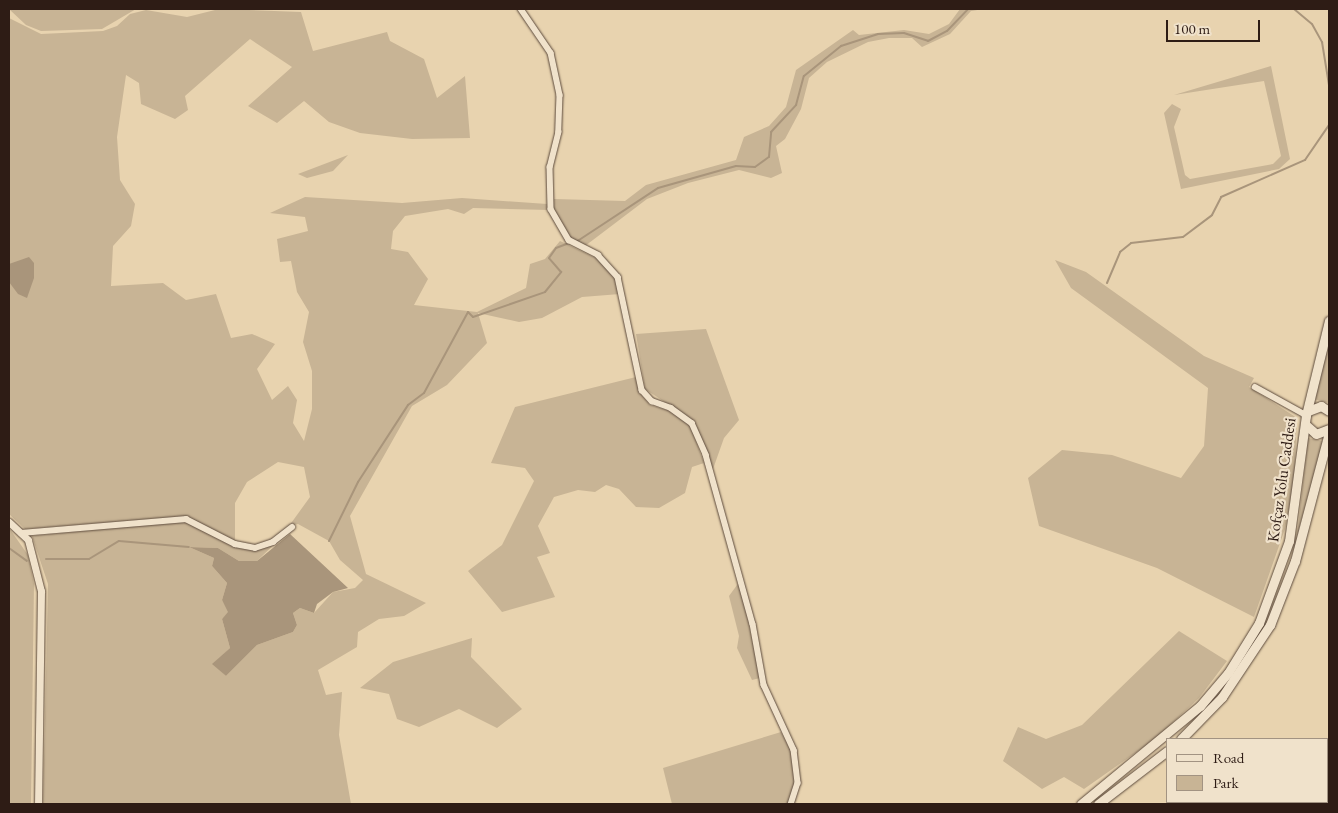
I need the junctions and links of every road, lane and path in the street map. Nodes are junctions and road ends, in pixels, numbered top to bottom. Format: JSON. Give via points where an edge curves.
{"nodes":[{"id":1,"x":521,"y":9,"type":"edge"},
{"id":2,"x":1329,"y":321,"type":"edge"},
{"id":3,"x":1255,"y":387,"type":"dead end"},
{"id":4,"x":1329,"y":412,"type":"edge"},
{"id":5,"x":1306,"y":417,"type":"junction"},
{"id":6,"x":1329,"y":430,"type":"edge"},
{"id":7,"x":9,"y":522,"type":"edge"},
{"id":8,"x":292,"y":527,"type":"dead end"},
{"id":9,"x":21,"y":533,"type":"junction"},
{"id":10,"x":1181,"y":738,"type":"edge"},
{"id":11,"x":1166,"y":752,"type":"edge"},
{"id":12,"x":38,"y":804,"type":"edge"},
{"id":13,"x":792,"y":804,"type":"edge"},
{"id":14,"x":1081,"y":804,"type":"edge"},
{"id":15,"x":1098,"y":804,"type":"edge"}],
"edges":[{"from":1,"to":13,"type":"street","via":[[550,53],[560,95],[558,132],[550,167],[551,209],[569,240],[598,256],[618,277],[642,390],[652,402],[672,408],[692,423],[706,455],[749,606],[764,685],[794,750],[798,783]]},
{"from":2,"to":5,"type":"main road","name":"Kofçaz Yolu Caddesi"},
{"from":3,"to":5,"type":"street"},
{"from":4,"to":5,"type":"main road","via":[[1320,406]]},
{"from":5,"to":6,"type":"main road","via":[[1316,434]]},
{"from":5,"to":14,"type":"main road","name":"Kofçaz Yolu Caddesi","via":[[1287,548],[1250,639],[1191,716]]},
{"from":6,"to":10,"type":"main road","name":"Kofçaz Yolu Caddesi","via":[[1295,561],[1270,625],[1222,697]]},
{"from":7,"to":9,"type":"street"},
{"from":8,"to":9,"type":"street","via":[[273,542],[255,548],[235,544],[186,519]]},
{"from":9,"to":12,"type":"street","via":[[28,540],[41,591]]},
{"from":11,"to":15,"type":"main road"}]}
